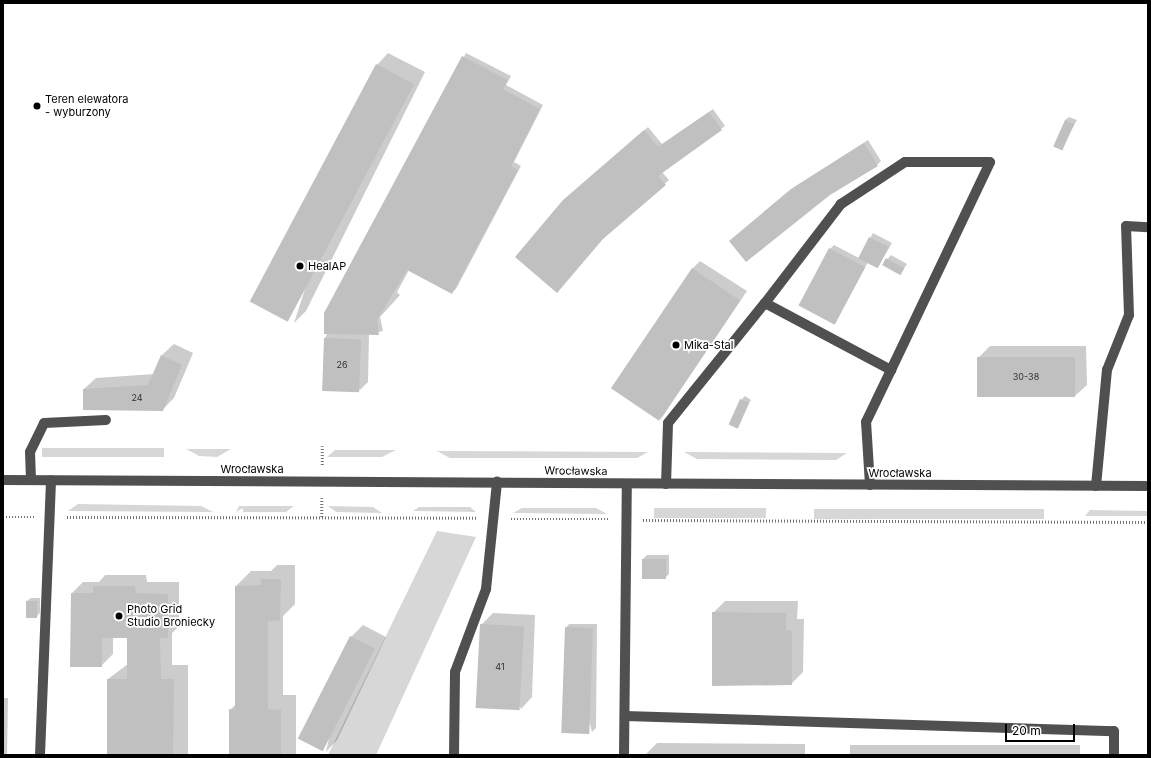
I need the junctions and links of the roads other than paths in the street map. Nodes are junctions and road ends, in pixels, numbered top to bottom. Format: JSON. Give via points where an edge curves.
{"nodes":[{"id":1,"x":1148,"y":227,"type":"edge"},
{"id":2,"x":765,"y":303,"type":"junction"},
{"id":3,"x":891,"y":370,"type":"junction"},
{"id":4,"x":106,"y":420,"type":"dead end"},
{"id":5,"x":3,"y":480,"type":"edge"},
{"id":6,"x":31,"y":480,"type":"junction"},
{"id":7,"x":51,"y":480,"type":"junction"},
{"id":8,"x":497,"y":482,"type":"junction"},
{"id":9,"x":627,"y":484,"type":"junction"},
{"id":10,"x":666,"y":484,"type":"junction"},
{"id":11,"x":870,"y":485,"type":"junction"},
{"id":12,"x":1096,"y":486,"type":"junction"},
{"id":13,"x":1148,"y":486,"type":"edge"},
{"id":14,"x":625,"y":716,"type":"junction"},
{"id":15,"x":40,"y":755,"type":"edge"},
{"id":16,"x":454,"y":755,"type":"edge"},
{"id":17,"x":624,"y":755,"type":"edge"},
{"id":18,"x":1114,"y":755,"type":"edge"}],
"edges":[{"from":1,"to":12,"type":"street","via":[[1126,226],[1129,315],[1107,370]]},
{"from":2,"to":3,"type":"street"},
{"from":2,"to":3,"type":"street","via":[[841,204],[905,162],[990,162]]},
{"from":2,"to":10,"type":"street","via":[[668,423]]},
{"from":3,"to":11,"type":"street","via":[[866,422]]},
{"from":4,"to":6,"type":"street","via":[[44,423],[30,452]]},
{"from":5,"to":6,"type":"street","name":"Wrocławska"},
{"from":6,"to":7,"type":"street","name":"Wrocławska"},
{"from":7,"to":8,"type":"street","name":"Wrocławska"},
{"from":7,"to":15,"type":"street"},
{"from":8,"to":9,"type":"street","name":"Wrocławska"},
{"from":8,"to":16,"type":"street","via":[[486,589],[455,672]]},
{"from":9,"to":10,"type":"street","name":"Wrocławska"},
{"from":9,"to":14,"type":"street"},
{"from":10,"to":11,"type":"street","name":"Wrocławska"},
{"from":11,"to":12,"type":"street","name":"Wrocławska"},
{"from":12,"to":13,"type":"street","name":"Wrocławska"},
{"from":14,"to":17,"type":"street"},
{"from":14,"to":18,"type":"street","via":[[1114,731]]}]}
